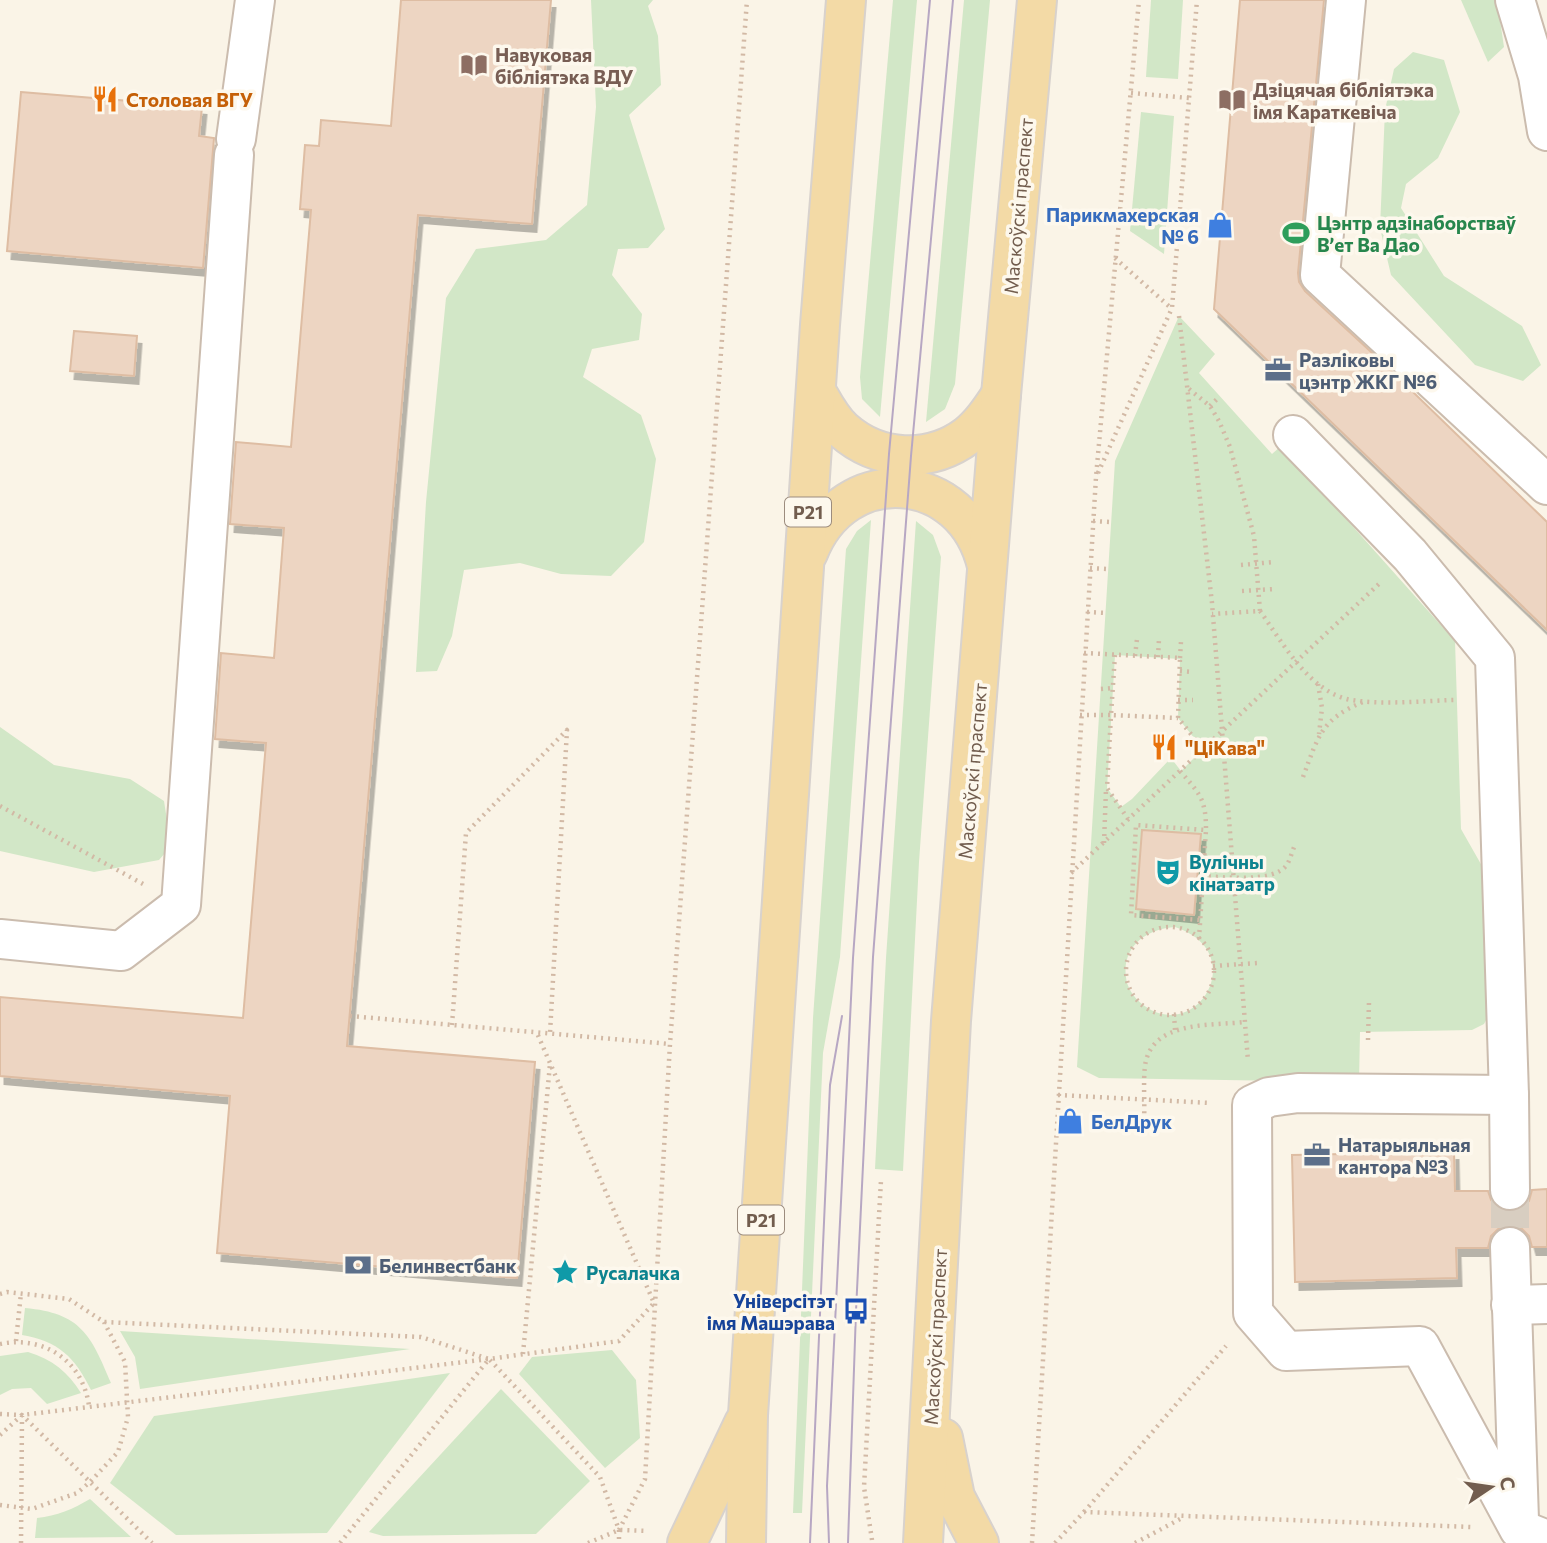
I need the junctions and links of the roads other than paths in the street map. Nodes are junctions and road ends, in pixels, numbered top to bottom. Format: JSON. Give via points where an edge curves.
{"nodes":[{"id":1,"x":254,"y":0,"type":"edge"},
{"id":2,"x":846,"y":0,"type":"edge"},
{"id":3,"x":1037,"y":0,"type":"edge"},
{"id":4,"x":1346,"y":0,"type":"edge"},
{"id":5,"x":1516,"y":0,"type":"edge"},
{"id":6,"x":1542,"y":76,"type":"edge"},
{"id":7,"x":1547,"y":131,"type":"edge"},
{"id":8,"x":816,"y":391,"type":"junction"},
{"id":9,"x":1001,"y":395,"type":"junction"},
{"id":10,"x":1293,"y":435,"type":"dead end"},
{"id":11,"x":1547,"y":485,"type":"edge"},
{"id":12,"x":804,"y":577,"type":"junction"},
{"id":13,"x":987,"y":585,"type":"junction"},
{"id":14,"x":0,"y":939,"type":"edge"},
{"id":15,"x":1509,"y":1095,"type":"junction"},
{"id":16,"x":1510,"y":1190,"type":"tunnel mouth"},
{"id":17,"x":1510,"y":1247,"type":"tunnel mouth"},
{"id":18,"x":1529,"y":1305,"type":"edge"},
{"id":19,"x":933,"y":1388,"type":"junction"},
{"id":20,"x":748,"y":1415,"type":"junction"},
{"id":21,"x":1533,"y":1535,"type":"edge"},
{"id":22,"x":671,"y":1537,"type":"edge"},
{"id":23,"x":746,"y":1543,"type":"edge"},
{"id":24,"x":923,"y":1543,"type":"edge"},
{"id":25,"x":979,"y":1543,"type":"edge"}],
"edges":[{"from":1,"to":14,"type":"lane","via":[[235,147],[181,905],[121,951]]},
{"from":2,"to":8,"type":"main road","number":"Р21"},
{"from":3,"to":9,"type":"main road","name":"Маскоўскі праспект"},
{"from":4,"to":11,"type":"lane","via":[[1320,275]]},
{"from":5,"to":6,"type":"lane"},
{"from":6,"to":7,"type":"lane"},
{"from":8,"to":9,"type":"main road","via":[[842,429],[879,452],[901,456],[936,452],[967,436]]},
{"from":8,"to":12,"type":"main road","number":"Р21"},
{"from":9,"to":13,"type":"main road","name":"Маскоўскі праспект"},
{"from":10,"to":15,"type":"lane","via":[[1410,555],[1495,658]]},
{"from":12,"to":13,"type":"main road","via":[[814,537],[841,505],[879,489],[900,488],[940,498],[957,510],[981,544]]},
{"from":12,"to":20,"type":"main road","number":"Р21"},
{"from":13,"to":19,"type":"main road","name":"Маскоўскі праспект","via":[[951,1021]]},
{"from":15,"to":16,"type":"lane"},
{"from":15,"to":21,"type":"lane","via":[[1298,1093],[1252,1105],[1253,1313],[1286,1351],[1420,1346]]},
{"from":17,"to":18,"type":"lane"},
{"from":18,"to":21,"type":"lane"},
{"from":19,"to":24,"type":"main road","name":"Маскоўскі праспект"},
{"from":19,"to":25,"type":"main road","via":[[955,1497]]},
{"from":20,"to":22,"type":"main road"},
{"from":20,"to":23,"type":"main road","number":"Р21"}]}
